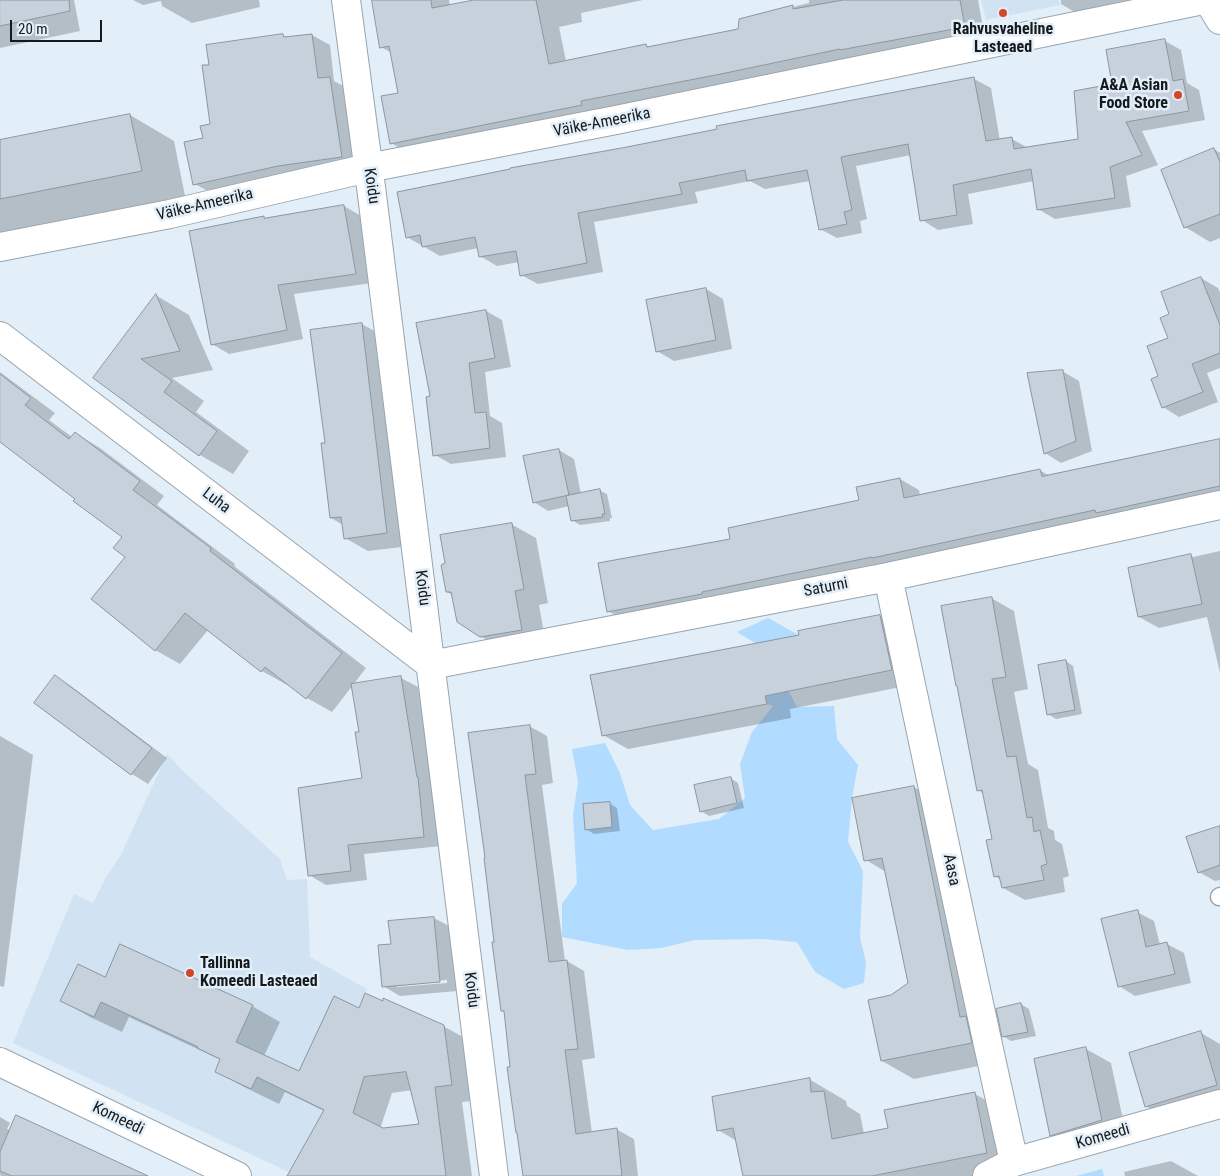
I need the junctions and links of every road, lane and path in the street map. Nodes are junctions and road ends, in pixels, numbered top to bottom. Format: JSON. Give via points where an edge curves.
{"nodes":[{"id":1,"x":346,"y":0,"type":"edge"},
{"id":2,"x":1204,"y":0,"type":"edge"},
{"id":3,"x":1208,"y":0,"type":"edge"},
{"id":4,"x":1220,"y":20,"type":"edge"},
{"id":5,"x":368,"y":168,"type":"junction"},
{"id":6,"x":0,"y":247,"type":"edge"},
{"id":7,"x":0,"y":336,"type":"edge"},
{"id":8,"x":1220,"y":505,"type":"edge"},
{"id":9,"x":888,"y":577,"type":"junction"},
{"id":10,"x":431,"y":666,"type":"junction"},
{"id":11,"x":0,"y":1062,"type":"edge"},
{"id":12,"x":1220,"y":1104,"type":"edge"},
{"id":13,"x":1014,"y":1162,"type":"junction"},
{"id":14,"x":237,"y":1176,"type":"edge"},
{"id":15,"x":494,"y":1176,"type":"edge"},
{"id":16,"x":988,"y":1176,"type":"edge"}],
"edges":[{"from":1,"to":5,"type":"street","name":"Koidu"},
{"from":2,"to":5,"type":"street","name":"Väike-Ameerika"},
{"from":3,"to":4,"type":"street"},
{"from":5,"to":6,"type":"street","name":"Väike-Ameerika","via":[[170,214]]},
{"from":5,"to":10,"type":"street","name":"Koidu"},
{"from":7,"to":10,"type":"street","name":"Luha"},
{"from":8,"to":9,"type":"street","name":"Saturni"},
{"from":9,"to":10,"type":"street","name":"Saturni"},
{"from":9,"to":13,"type":"street","name":"Aasa"},
{"from":10,"to":15,"type":"street","name":"Koidu"},
{"from":11,"to":14,"type":"street","name":"Komeedi"},
{"from":12,"to":13,"type":"street","name":"Komeedi"},
{"from":13,"to":16,"type":"street","name":"Komeedi"}]}
